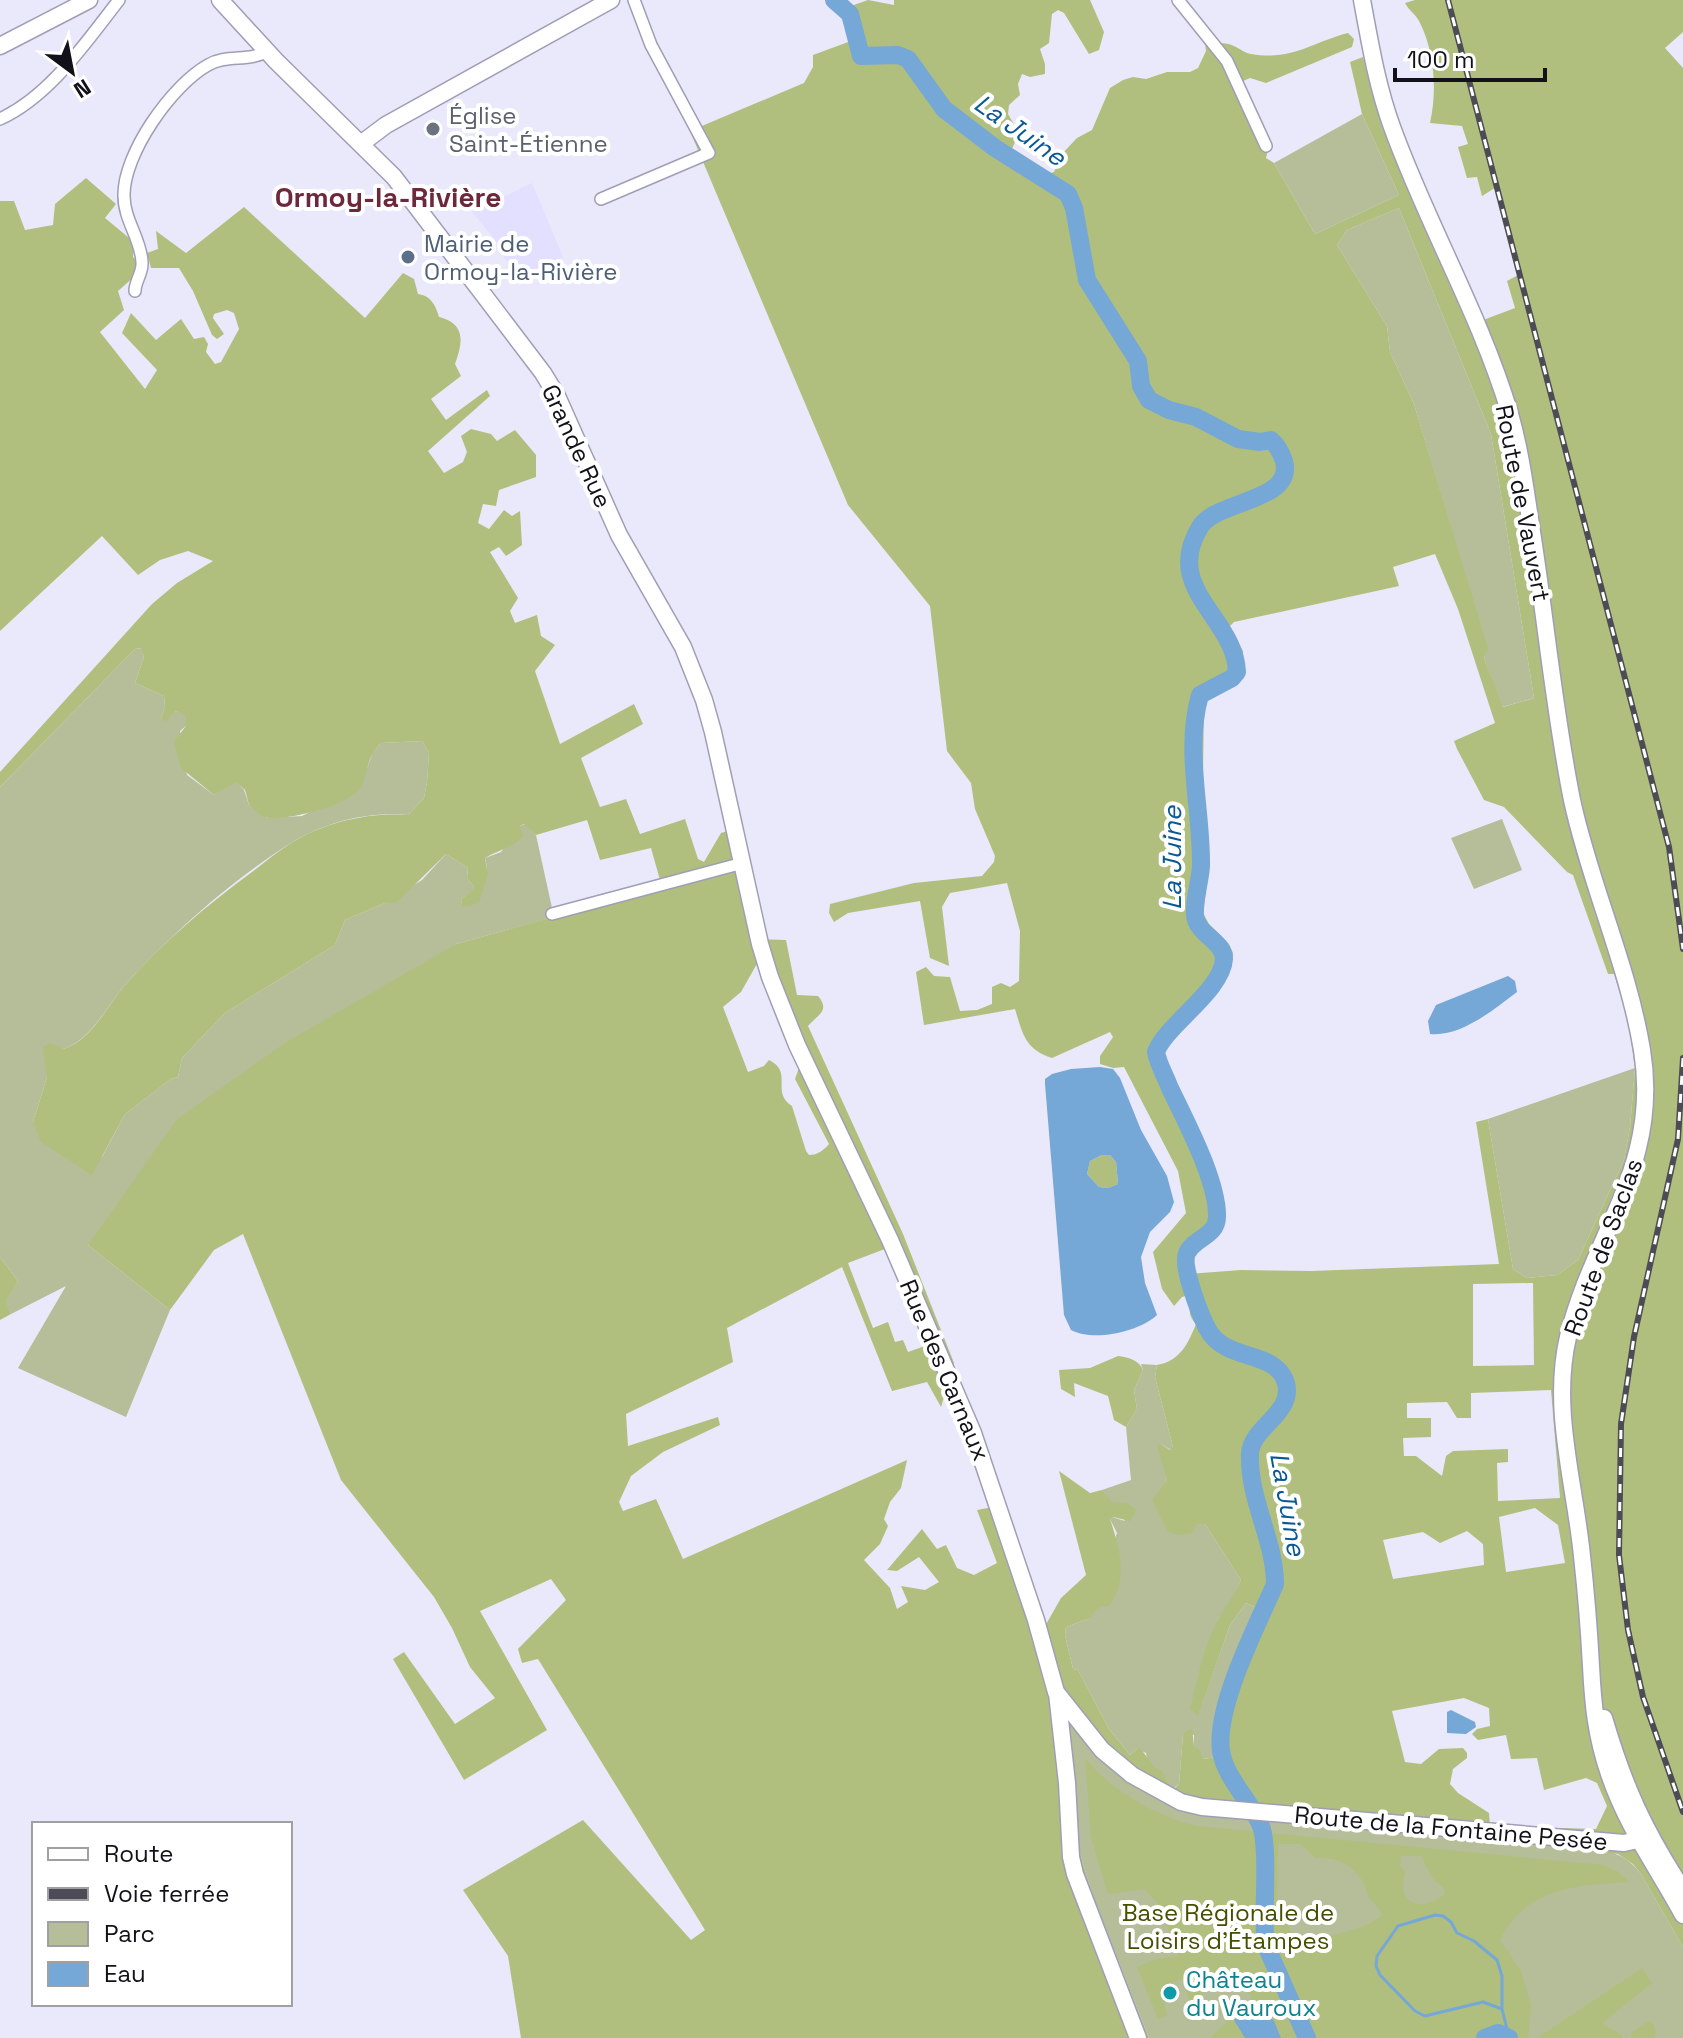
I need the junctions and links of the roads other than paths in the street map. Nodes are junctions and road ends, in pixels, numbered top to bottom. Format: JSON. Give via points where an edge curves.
{"nodes":[{"id":1,"x":89,"y":0,"type":"edge"},
{"id":2,"x":119,"y":0,"type":"edge"},
{"id":3,"x":220,"y":0,"type":"edge"},
{"id":4,"x":634,"y":0,"type":"edge"},
{"id":5,"x":1178,"y":0,"type":"edge"},
{"id":6,"x":1362,"y":0,"type":"edge"},
{"id":7,"x":604,"y":2,"type":"edge"},
{"id":8,"x":0,"y":46,"type":"edge"},
{"id":9,"x":268,"y":51,"type":"junction"},
{"id":10,"x":0,"y":119,"type":"edge"},
{"id":11,"x":362,"y":143,"type":"junction"},
{"id":12,"x":1266,"y":146,"type":"dead end"},
{"id":13,"x":601,"y":199,"type":"dead end"},
{"id":14,"x":135,"y":291,"type":"dead end"},
{"id":15,"x":739,"y":843,"type":"joint"},
{"id":16,"x":743,"y":863,"type":"junction"},
{"id":17,"x":552,"y":914,"type":"dead end"},
{"id":18,"x":1623,"y":973,"type":"joint"},
{"id":19,"x":1056,"y":1692,"type":"junction"},
{"id":20,"x":1237,"y":1809,"type":"joint"},
{"id":21,"x":1645,"y":1841,"type":"junction"},
{"id":22,"x":1683,"y":1890,"type":"edge"},
{"id":23,"x":1683,"y":1915,"type":"edge"},
{"id":24,"x":1138,"y":2038,"type":"edge"}],
"edges":[{"from":1,"to":8,"type":"street"},
{"from":2,"to":10,"type":"street","via":[[59,73],[29,102]]},
{"from":3,"to":9,"type":"street","name":"Grande Rue"},
{"from":4,"to":13,"type":"street","via":[[651,45],[709,153]]},
{"from":5,"to":12,"type":"street","via":[[1221,51]]},
{"from":6,"to":18,"type":"street","name":"Route de Vauvert","via":[[1393,129],[1510,416],[1572,799]]},
{"from":7,"to":11,"type":"street"},
{"from":9,"to":11,"type":"street","name":"Grande Rue"},
{"from":9,"to":14,"type":"street","via":[[209,64],[143,135],[124,195],[142,259]]},
{"from":11,"to":15,"type":"street","name":"Grande Rue","via":[[394,177],[557,396],[619,535],[688,659],[713,732]]},
{"from":15,"to":16,"type":"street","name":"Rue des Carnaux"},
{"from":16,"to":17,"type":"street"},
{"from":16,"to":19,"type":"street","name":"Rue des Carnaux","via":[[770,977],[973,1433]]},
{"from":18,"to":21,"type":"street","name":"Route de Saclas","via":[[1642,1049],[1644,1122],[1630,1180],[1572,1323],[1564,1370],[1564,1426],[1579,1521],[1593,1712],[1621,1806]]},
{"from":19,"to":20,"type":"street","name":"Rue des Carnaux","via":[[1102,1750],[1132,1775],[1181,1802]]},
{"from":19,"to":24,"type":"street","via":[[1075,1874]]},
{"from":20,"to":21,"type":"street","name":"Route de la Fontaine Pesée"},
{"from":21,"to":22,"type":"street","name":"Route de Saclas"},
{"from":21,"to":23,"type":"street","name":"Route de Saclas"}]}
